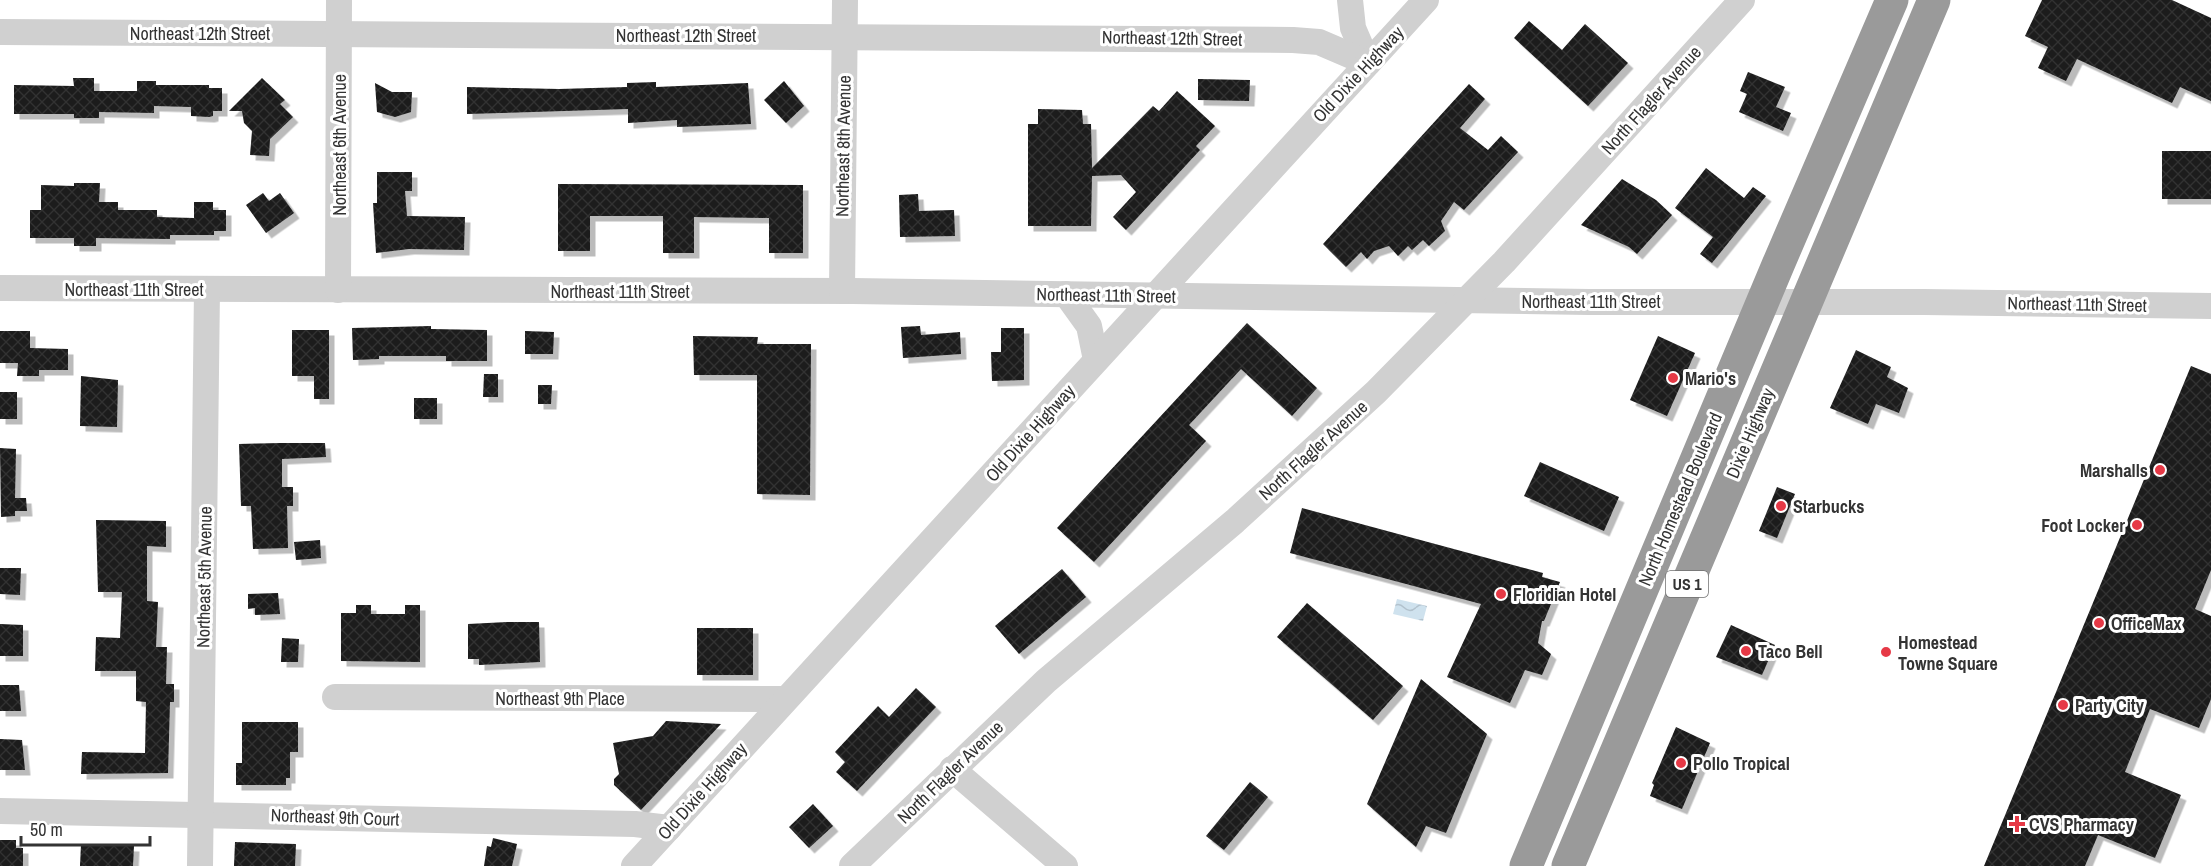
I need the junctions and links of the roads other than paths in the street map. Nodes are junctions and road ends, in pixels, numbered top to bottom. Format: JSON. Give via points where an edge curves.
{"nodes":[{"id":1,"x":339,"y":0,"type":"edge"},
{"id":2,"x":845,"y":0,"type":"edge"},
{"id":3,"x":1350,"y":0,"type":"edge"},
{"id":4,"x":1426,"y":0,"type":"edge"},
{"id":5,"x":1742,"y":0,"type":"edge"},
{"id":6,"x":1892,"y":0,"type":"edge"},
{"id":7,"x":1934,"y":0,"type":"edge"},
{"id":8,"x":0,"y":32,"type":"edge"},
{"id":9,"x":339,"y":33,"type":"junction"},
{"id":10,"x":845,"y":36,"type":"junction"},
{"id":11,"x":1368,"y":63,"type":"junction"},
{"id":12,"x":0,"y":288,"type":"edge"},
{"id":13,"x":207,"y":289,"type":"junction"},
{"id":14,"x":338,"y":290,"type":"junction"},
{"id":15,"x":842,"y":291,"type":"junction"},
{"id":16,"x":1066,"y":294,"type":"junction"},
{"id":17,"x":1155,"y":296,"type":"junction"},
{"id":18,"x":1468,"y":300,"type":"junction"},
{"id":19,"x":1763,"y":301,"type":"junction"},
{"id":20,"x":1806,"y":301,"type":"junction"},
{"id":21,"x":2211,"y":306,"type":"edge"},
{"id":22,"x":1096,"y":360,"type":"junction"},
{"id":23,"x":1616,"y":651,"type":"junction"},
{"id":24,"x":1652,"y":667,"type":"junction"},
{"id":25,"x":335,"y":697,"type":"dead end"},
{"id":26,"x":785,"y":699,"type":"junction"},
{"id":27,"x":952,"y":769,"type":"junction"},
{"id":28,"x":0,"y":811,"type":"edge"},
{"id":29,"x":201,"y":814,"type":"junction"},
{"id":30,"x":669,"y":828,"type":"junction"},
{"id":31,"x":200,"y":866,"type":"edge"},
{"id":32,"x":634,"y":866,"type":"edge"},
{"id":33,"x":852,"y":866,"type":"edge"},
{"id":34,"x":1065,"y":866,"type":"edge"},
{"id":35,"x":1526,"y":866,"type":"edge"},
{"id":36,"x":1568,"y":866,"type":"edge"}],
"edges":[{"from":1,"to":9,"type":"street","name":"Northeast 6th Avenue"},
{"from":2,"to":10,"type":"street","name":"Northeast 8th Avenue"},
{"from":3,"to":11,"type":"street","via":[[1353,28]]},
{"from":4,"to":11,"type":"street","name":"Old Dixie Highway"},
{"from":5,"to":18,"type":"street","name":"North Flagler Avenue"},
{"from":6,"to":19,"type":"highway","name":"North Homestead Boulevard","number":"US 1"},
{"from":7,"to":20,"type":"highway","name":"Dixie Highway","number":"US 1"},
{"from":8,"to":9,"type":"street","name":"Northeast 12th Street"},
{"from":9,"to":10,"type":"street","name":"Northeast 12th Street"},
{"from":9,"to":14,"type":"street","name":"Northeast 6th Avenue"},
{"from":10,"to":11,"type":"street","name":"Northeast 12th Street","via":[[1300,40],[1320,42]]},
{"from":10,"to":15,"type":"street","name":"Northeast 8th Avenue"},
{"from":11,"to":17,"type":"street","name":"Old Dixie Highway"},
{"from":12,"to":13,"type":"street","name":"Northeast 11th Street"},
{"from":13,"to":14,"type":"street","name":"Northeast 11th Street"},
{"from":13,"to":29,"type":"street","name":"Northeast 5th Avenue"},
{"from":14,"to":15,"type":"street","name":"Northeast 11th Street"},
{"from":15,"to":16,"type":"street","name":"Northeast 11th Street"},
{"from":16,"to":17,"type":"street","name":"Northeast 11th Street"},
{"from":16,"to":22,"type":"street","via":[[1089,327]]},
{"from":17,"to":18,"type":"street","name":"Northeast 11th Street"},
{"from":17,"to":22,"type":"street","name":"Old Dixie Highway"},
{"from":18,"to":19,"type":"street","name":"Northeast 11th Street"},
{"from":18,"to":27,"type":"street","name":"North Flagler Avenue","via":[[1376,392],[1235,520],[1046,681]]},
{"from":19,"to":20,"type":"street","name":"Northeast 11th Street"},
{"from":19,"to":23,"type":"highway","name":"North Homestead Boulevard","number":"US 1"},
{"from":20,"to":21,"type":"street","name":"Northeast 11th Street"},
{"from":20,"to":24,"type":"highway","name":"Dixie Highway","number":"US 1"},
{"from":22,"to":26,"type":"street","name":"Old Dixie Highway"},
{"from":23,"to":24,"type":"highway"},
{"from":23,"to":35,"type":"highway","name":"North Homestead Boulevard","number":"US 1"},
{"from":24,"to":36,"type":"highway","name":"Dixie Highway","number":"US 1"},
{"from":25,"to":26,"type":"street","name":"Northeast 9th Place"},
{"from":26,"to":30,"type":"street","name":"Old Dixie Highway"},
{"from":27,"to":33,"type":"street","name":"North Flagler Avenue"},
{"from":27,"to":34,"type":"street"},
{"from":28,"to":29,"type":"street","name":"Northeast 9th Court"},
{"from":29,"to":30,"type":"street","name":"Northeast 9th Court"},
{"from":29,"to":31,"type":"street","name":"Northeast 5th Avenue"},
{"from":30,"to":32,"type":"street","name":"Old Dixie Highway"}]}
